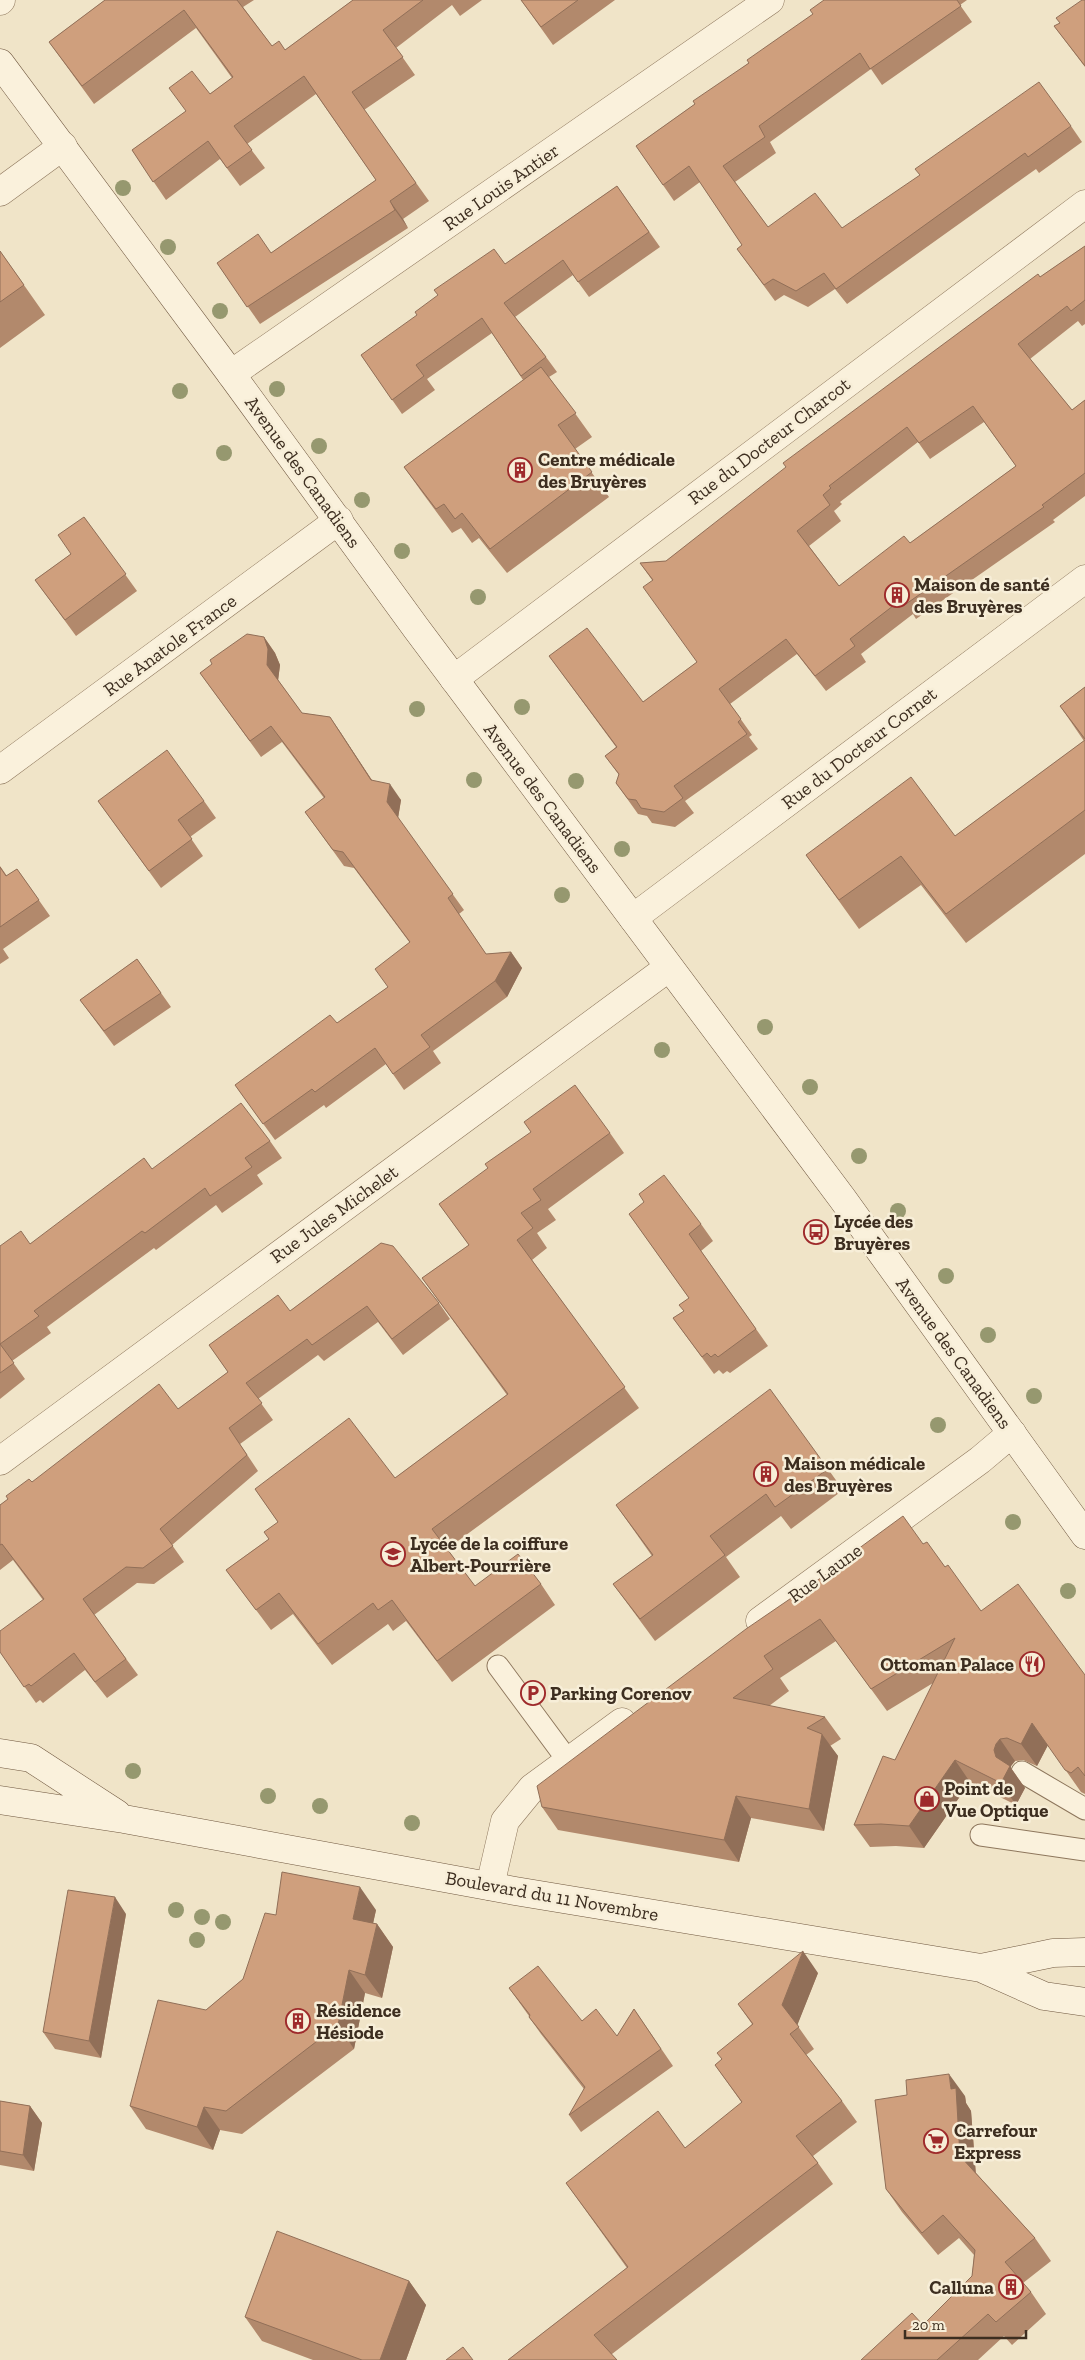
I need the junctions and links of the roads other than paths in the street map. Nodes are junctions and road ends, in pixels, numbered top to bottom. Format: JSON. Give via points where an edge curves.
{"nodes":[{"id":1,"x":770,"y":0,"type":"edge"},
{"id":2,"x":0,"y":63,"type":"edge"},
{"id":3,"x":63,"y":146,"type":"junction"},
{"id":4,"x":0,"y":192,"type":"edge"},
{"id":5,"x":1085,"y":204,"type":"edge"},
{"id":6,"x":231,"y":374,"type":"junction"},
{"id":7,"x":339,"y":520,"type":"junction"},
{"id":8,"x":1085,"y":579,"type":"edge"},
{"id":9,"x":454,"y":679,"type":"junction"},
{"id":10,"x":0,"y":770,"type":"edge"},
{"id":11,"x":633,"y":918,"type":"junction"},
{"id":12,"x":668,"y":968,"type":"junction"},
{"id":13,"x":1012,"y":1434,"type":"junction"},
{"id":14,"x":0,"y":1461,"type":"edge"},
{"id":15,"x":1085,"y":1535,"type":"edge"},
{"id":16,"x":738,"y":1638,"type":"edge"},
{"id":17,"x":498,"y":1666,"type":"dead end"},
{"id":18,"x":641,"y":1708,"type":"edge"},
{"id":19,"x":0,"y":1753,"type":"edge"},
{"id":20,"x":568,"y":1762,"type":"junction"},
{"id":21,"x":1022,"y":1772,"type":"dead end"},
{"id":22,"x":0,"y":1800,"type":"edge"},
{"id":23,"x":1085,"y":1809,"type":"edge"},
{"id":24,"x":124,"y":1819,"type":"junction"},
{"id":25,"x":981,"y":1835,"type":"dead end"},
{"id":26,"x":1085,"y":1850,"type":"edge"},
{"id":27,"x":490,"y":1886,"type":"junction"},
{"id":28,"x":1085,"y":1952,"type":"edge"},
{"id":29,"x":981,"y":1968,"type":"junction"},
{"id":30,"x":1085,"y":2002,"type":"edge"}],
"edges":[{"from":1,"to":6,"type":"street","name":"Rue Louis Antier"},
{"from":2,"to":3,"type":"street","name":"Avenue des Canadiens"},
{"from":3,"to":4,"type":"street"},
{"from":3,"to":6,"type":"street","name":"Avenue des Canadiens"},
{"from":5,"to":9,"type":"street","name":"Rue du Docteur Charcot"},
{"from":6,"to":7,"type":"street","name":"Avenue des Canadiens"},
{"from":7,"to":9,"type":"street","name":"Avenue des Canadiens"},
{"from":7,"to":10,"type":"street","name":"Rue Anatole France"},
{"from":8,"to":11,"type":"street","name":"Rue du Docteur Cornet"},
{"from":9,"to":11,"type":"street","name":"Avenue des Canadiens"},
{"from":11,"to":12,"type":"street","name":"Avenue des Canadiens"},
{"from":12,"to":13,"type":"street","name":"Avenue des Canadiens","via":[[842,1198]]},
{"from":12,"to":14,"type":"street","name":"Rue Jules Michelet"},
{"from":13,"to":15,"type":"street","name":"Avenue des Canadiens"},
{"from":13,"to":16,"type":"street","name":"Rue Laune"},
{"from":17,"to":20,"type":"lane"},
{"from":18,"to":20,"type":"street"},
{"from":19,"to":24,"type":"street","name":"Boulevard du 11 Novembre","via":[[31,1758]]},
{"from":20,"to":27,"type":"street","via":[[532,1788],[505,1821]]},
{"from":21,"to":23,"type":"lane"},
{"from":22,"to":24,"type":"street","name":"Boulevard du 11 Novembre"},
{"from":24,"to":27,"type":"street","name":"Boulevard du 11 Novembre"},
{"from":25,"to":26,"type":"lane"},
{"from":27,"to":29,"type":"street","name":"Boulevard du 11 Novembre"},
{"from":28,"to":29,"type":"street","name":"Boulevard du 11 Novembre","via":[[1053,1952]]},
{"from":29,"to":30,"type":"street","name":"Boulevard du 11 Novembre","via":[[1044,1996]]}]}
